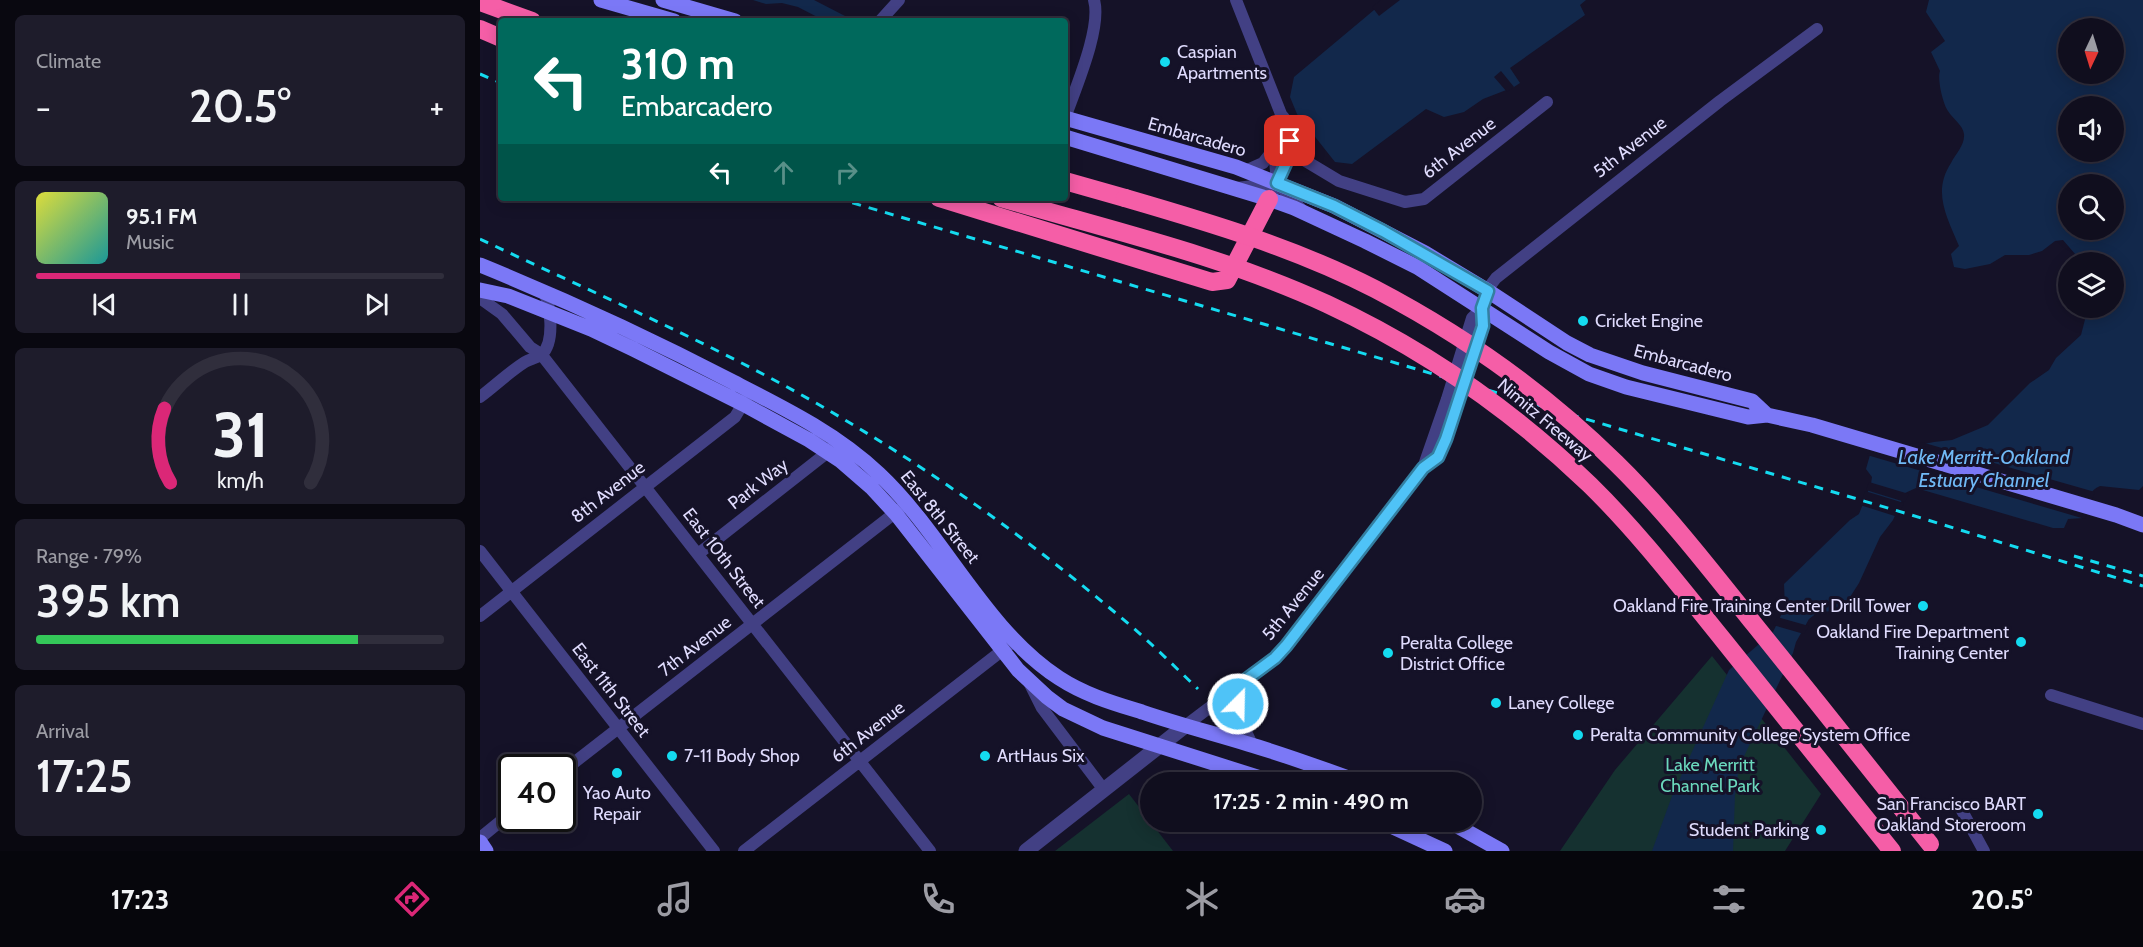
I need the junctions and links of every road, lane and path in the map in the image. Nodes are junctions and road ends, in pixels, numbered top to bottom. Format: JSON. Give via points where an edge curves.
{"nodes":[{"id":1,"x":601,"y":0,"type":"edge"},
{"id":2,"x":899,"y":0,"type":"edge"},
{"id":3,"x":1094,"y":0,"type":"edge"},
{"id":4,"x":1236,"y":0,"type":"edge"},
{"id":5,"x":668,"y":1,"type":"edge"},
{"id":6,"x":480,"y":2,"type":"edge"},
{"id":7,"x":524,"y":18,"type":"edge"},
{"id":8,"x":664,"y":18,"type":"edge"},
{"id":9,"x":725,"y":18,"type":"edge"},
{"id":10,"x":883,"y":18,"type":"edge"},
{"id":11,"x":480,"y":29,"type":"edge"},
{"id":12,"x":1816,"y":29,"type":"dead end"},
{"id":13,"x":498,"y":37,"type":"edge"},
{"id":14,"x":1547,"y":102,"type":"dead end"},
{"id":15,"x":1068,"y":109,"type":"edge"},
{"id":16,"x":1281,"y":114,"type":"junction"},
{"id":17,"x":1068,"y":119,"type":"edge"},
{"id":18,"x":1068,"y":138,"type":"edge"},
{"id":19,"x":1274,"y":149,"type":"junction"},
{"id":20,"x":1289,"y":151,"type":"junction"},
{"id":21,"x":1245,"y":171,"type":"junction"},
{"id":22,"x":1068,"y":182,"type":"edge"},
{"id":23,"x":1273,"y":191,"type":"junction"},
{"id":24,"x":949,"y":201,"type":"edge"},
{"id":25,"x":1011,"y":201,"type":"edge"},
{"id":26,"x":480,"y":265,"type":"edge"},
{"id":27,"x":480,"y":290,"type":"edge"},
{"id":28,"x":543,"y":291,"type":"junction"},
{"id":29,"x":1488,"y":291,"type":"junction"},
{"id":30,"x":480,"y":298,"type":"edge"},
{"id":31,"x":1482,"y":308,"type":"junction"},
{"id":32,"x":549,"y":312,"type":"junction"},
{"id":33,"x":541,"y":354,"type":"junction"},
{"id":34,"x":480,"y":397,"type":"edge"},
{"id":35,"x":747,"y":397,"type":"junction"},
{"id":36,"x":1767,"y":415,"type":"junction"},
{"id":37,"x":833,"y":446,"type":"junction"},
{"id":38,"x":645,"y":486,"type":"junction"},
{"id":39,"x":901,"y":509,"type":"junction"},
{"id":40,"x":2138,"y":523,"type":"edge"},
{"id":41,"x":480,"y":551,"type":"edge"},
{"id":42,"x":698,"y":554,"type":"junction"},
{"id":43,"x":511,"y":591,"type":"junction"},
{"id":44,"x":480,"y":616,"type":"edge"},
{"id":45,"x":753,"y":625,"type":"junction"},
{"id":46,"x":1014,"y":640,"type":"junction"},
{"id":47,"x":1002,"y":651,"type":"junction"},
{"id":48,"x":1244,"y":681,"type":"junction"},
{"id":49,"x":1030,"y":682,"type":"junction"},
{"id":50,"x":2050,"y":695,"type":"dead end"},
{"id":51,"x":2143,"y":724,"type":"edge"},
{"id":52,"x":1185,"y":726,"type":"junction"},
{"id":53,"x":618,"y":728,"type":"junction"},
{"id":54,"x":1250,"y":744,"type":"junction"},
{"id":55,"x":1160,"y":746,"type":"junction"},
{"id":56,"x":576,"y":761,"type":"edge"},
{"id":57,"x":859,"y":761,"type":"junction"},
{"id":58,"x":1242,"y":772,"type":"edge"},
{"id":59,"x":1330,"y":772,"type":"edge"},
{"id":60,"x":1104,"y":790,"type":"junction"},
{"id":61,"x":1960,"y":807,"type":"dead end"},
{"id":62,"x":498,"y":824,"type":"edge"},
{"id":63,"x":1404,"y":832,"type":"edge"},
{"id":64,"x":1468,"y":832,"type":"edge"},
{"id":65,"x":480,"y":840,"type":"edge"},
{"id":66,"x":1935,"y":849,"type":"edge"},
{"id":67,"x":486,"y":851,"type":"edge"},
{"id":68,"x":714,"y":851,"type":"edge"},
{"id":69,"x":744,"y":851,"type":"edge"},
{"id":70,"x":930,"y":851,"type":"edge"},
{"id":71,"x":1026,"y":851,"type":"edge"},
{"id":72,"x":1445,"y":851,"type":"edge"},
{"id":73,"x":1502,"y":851,"type":"edge"},
{"id":74,"x":1892,"y":851,"type":"edge"},
{"id":75,"x":1984,"y":851,"type":"edge"}],
"edges":[{"from":1,"to":8,"type":"main road"},
{"from":2,"to":10,"type":"street"},
{"from":3,"to":15,"type":"street","via":[[1093,34]]},
{"from":4,"to":16,"type":"street"},
{"from":5,"to":9,"type":"main road"},
{"from":6,"to":7,"type":"highway"},
{"from":11,"to":13,"type":"highway"},
{"from":12,"to":29,"type":"street","name":"5th Avenue","via":[[1496,278]]},
{"from":14,"to":20,"type":"street","name":"6th Avenue","via":[[1424,199],[1405,202],[1339,181]]},
{"from":16,"to":19,"type":"street"},
{"from":16,"to":20,"type":"street","via":[[1289,126]]},
{"from":17,"to":21,"type":"main road","name":"Embarcadero"},
{"from":18,"to":23,"type":"main road","name":"Embarcadero","via":[[1234,188]]},
{"from":19,"to":21,"type":"street","via":[[1263,163]]},
{"from":19,"to":23,"type":"street"},
{"from":20,"to":23,"type":"street"},
{"from":21,"to":23,"type":"main road","name":"Embarcadero"},
{"from":22,"to":66,"type":"highway","name":"Nimitz Freeway","bridge":true,"via":[[1242,233],[1324,265],[1434,322],[1527,386],[1596,444],[1663,513]]},
{"from":23,"to":24,"type":"highway","via":[[1227,280],[1212,282]]},
{"from":23,"to":29,"type":"main road","name":"Embarcadero","via":[[1334,206]]},
{"from":23,"to":31,"type":"main road","name":"Embarcadero","via":[[1306,213],[1398,257]]},
{"from":25,"to":74,"type":"highway","name":"Nimitz Freeway","bridge":true,"via":[[1218,261],[1293,290],[1407,346],[1485,397],[1558,456],[1624,521]]},
{"from":26,"to":28,"type":"main road","name":"East 8th Street"},
{"from":27,"to":32,"type":"main road","name":"East 8th Street"},
{"from":28,"to":32,"type":"street"},
{"from":28,"to":35,"type":"main road","name":"East 8th Street","via":[[679,354]]},
{"from":29,"to":31,"type":"street","name":"5th Avenue"},
{"from":29,"to":36,"type":"main road","name":"Embarcadero","via":[[1590,355],[1642,373],[1752,401]]},
{"from":30,"to":33,"type":"street","name":"East 10th Street"},
{"from":31,"to":36,"type":"main road","name":"Embarcadero","via":[[1588,374],[1748,417]]},
{"from":31,"to":48,"type":"street","name":"5th Avenue","via":[[1472,318],[1423,468],[1286,646]]},
{"from":32,"to":33,"type":"street","via":[[549,336]]},
{"from":32,"to":35,"type":"main road","name":"East 8th Street"},
{"from":33,"to":34,"type":"street","via":[[524,362]]},
{"from":33,"to":38,"type":"street","name":"East 10th Street"},
{"from":35,"to":37,"type":"main road","name":"East 8th Street"},
{"from":35,"to":38,"type":"street","name":"8th Avenue","via":[[735,417]]},
{"from":36,"to":40,"type":"main road","name":"Embarcadero","via":[[1859,438]]},
{"from":37,"to":39,"type":"main road","name":"East 8th Street","via":[[856,473]]},
{"from":37,"to":42,"type":"street","name":"Park Way"},
{"from":38,"to":42,"type":"street","name":"East 10th Street"},
{"from":38,"to":43,"type":"street","name":"8th Avenue"},
{"from":39,"to":45,"type":"street","name":"7th Avenue"},
{"from":39,"to":46,"type":"main road","name":"East 8th Street"},
{"from":39,"to":47,"type":"main road","name":"East 8th Street"},
{"from":41,"to":43,"type":"street","name":"East 11th Street"},
{"from":42,"to":45,"type":"street","name":"East 10th Street"},
{"from":43,"to":44,"type":"street","name":"8th Avenue"},
{"from":43,"to":53,"type":"street","name":"East 11th Street"},
{"from":45,"to":53,"type":"street","name":"7th Avenue"},
{"from":45,"to":57,"type":"street","name":"East 10th Street"},
{"from":46,"to":47,"type":"street","name":"6th Avenue"},
{"from":46,"to":52,"type":"main road","name":"East 8th Street","via":[[1042,666],[1074,687]]},
{"from":47,"to":49,"type":"main road","name":"East 8th Street"},
{"from":47,"to":57,"type":"street","name":"6th Avenue"},
{"from":48,"to":52,"type":"street","name":"5th Avenue"},
{"from":48,"to":54,"type":"street","via":[[1237,717]]},
{"from":49,"to":55,"type":"main road","name":"East 8th Street","via":[[1047,698],[1081,718]]},
{"from":49,"to":60,"type":"street","name":"East 8th Street","via":[[1042,708]]},
{"from":50,"to":51,"type":"street"},
{"from":52,"to":54,"type":"main road","name":"East 8th Street"},
{"from":52,"to":55,"type":"street","name":"5th Avenue"},
{"from":53,"to":56,"type":"street","name":"7th Avenue"},
{"from":53,"to":68,"type":"street","name":"East 11th Street"},
{"from":54,"to":59,"type":"main road","name":"East 8th Street"},
{"from":55,"to":58,"type":"main road","name":"East 8th Street"},
{"from":55,"to":60,"type":"street","name":"5th Avenue"},
{"from":57,"to":69,"type":"street","name":"6th Avenue"},
{"from":57,"to":70,"type":"street","name":"East 10th Street"},
{"from":60,"to":71,"type":"street","name":"5th Avenue"},
{"from":61,"to":75,"type":"street"},
{"from":62,"to":65,"type":"street"},
{"from":63,"to":72,"type":"main road"},
{"from":64,"to":73,"type":"main road"},
{"from":65,"to":67,"type":"main road"}]}
